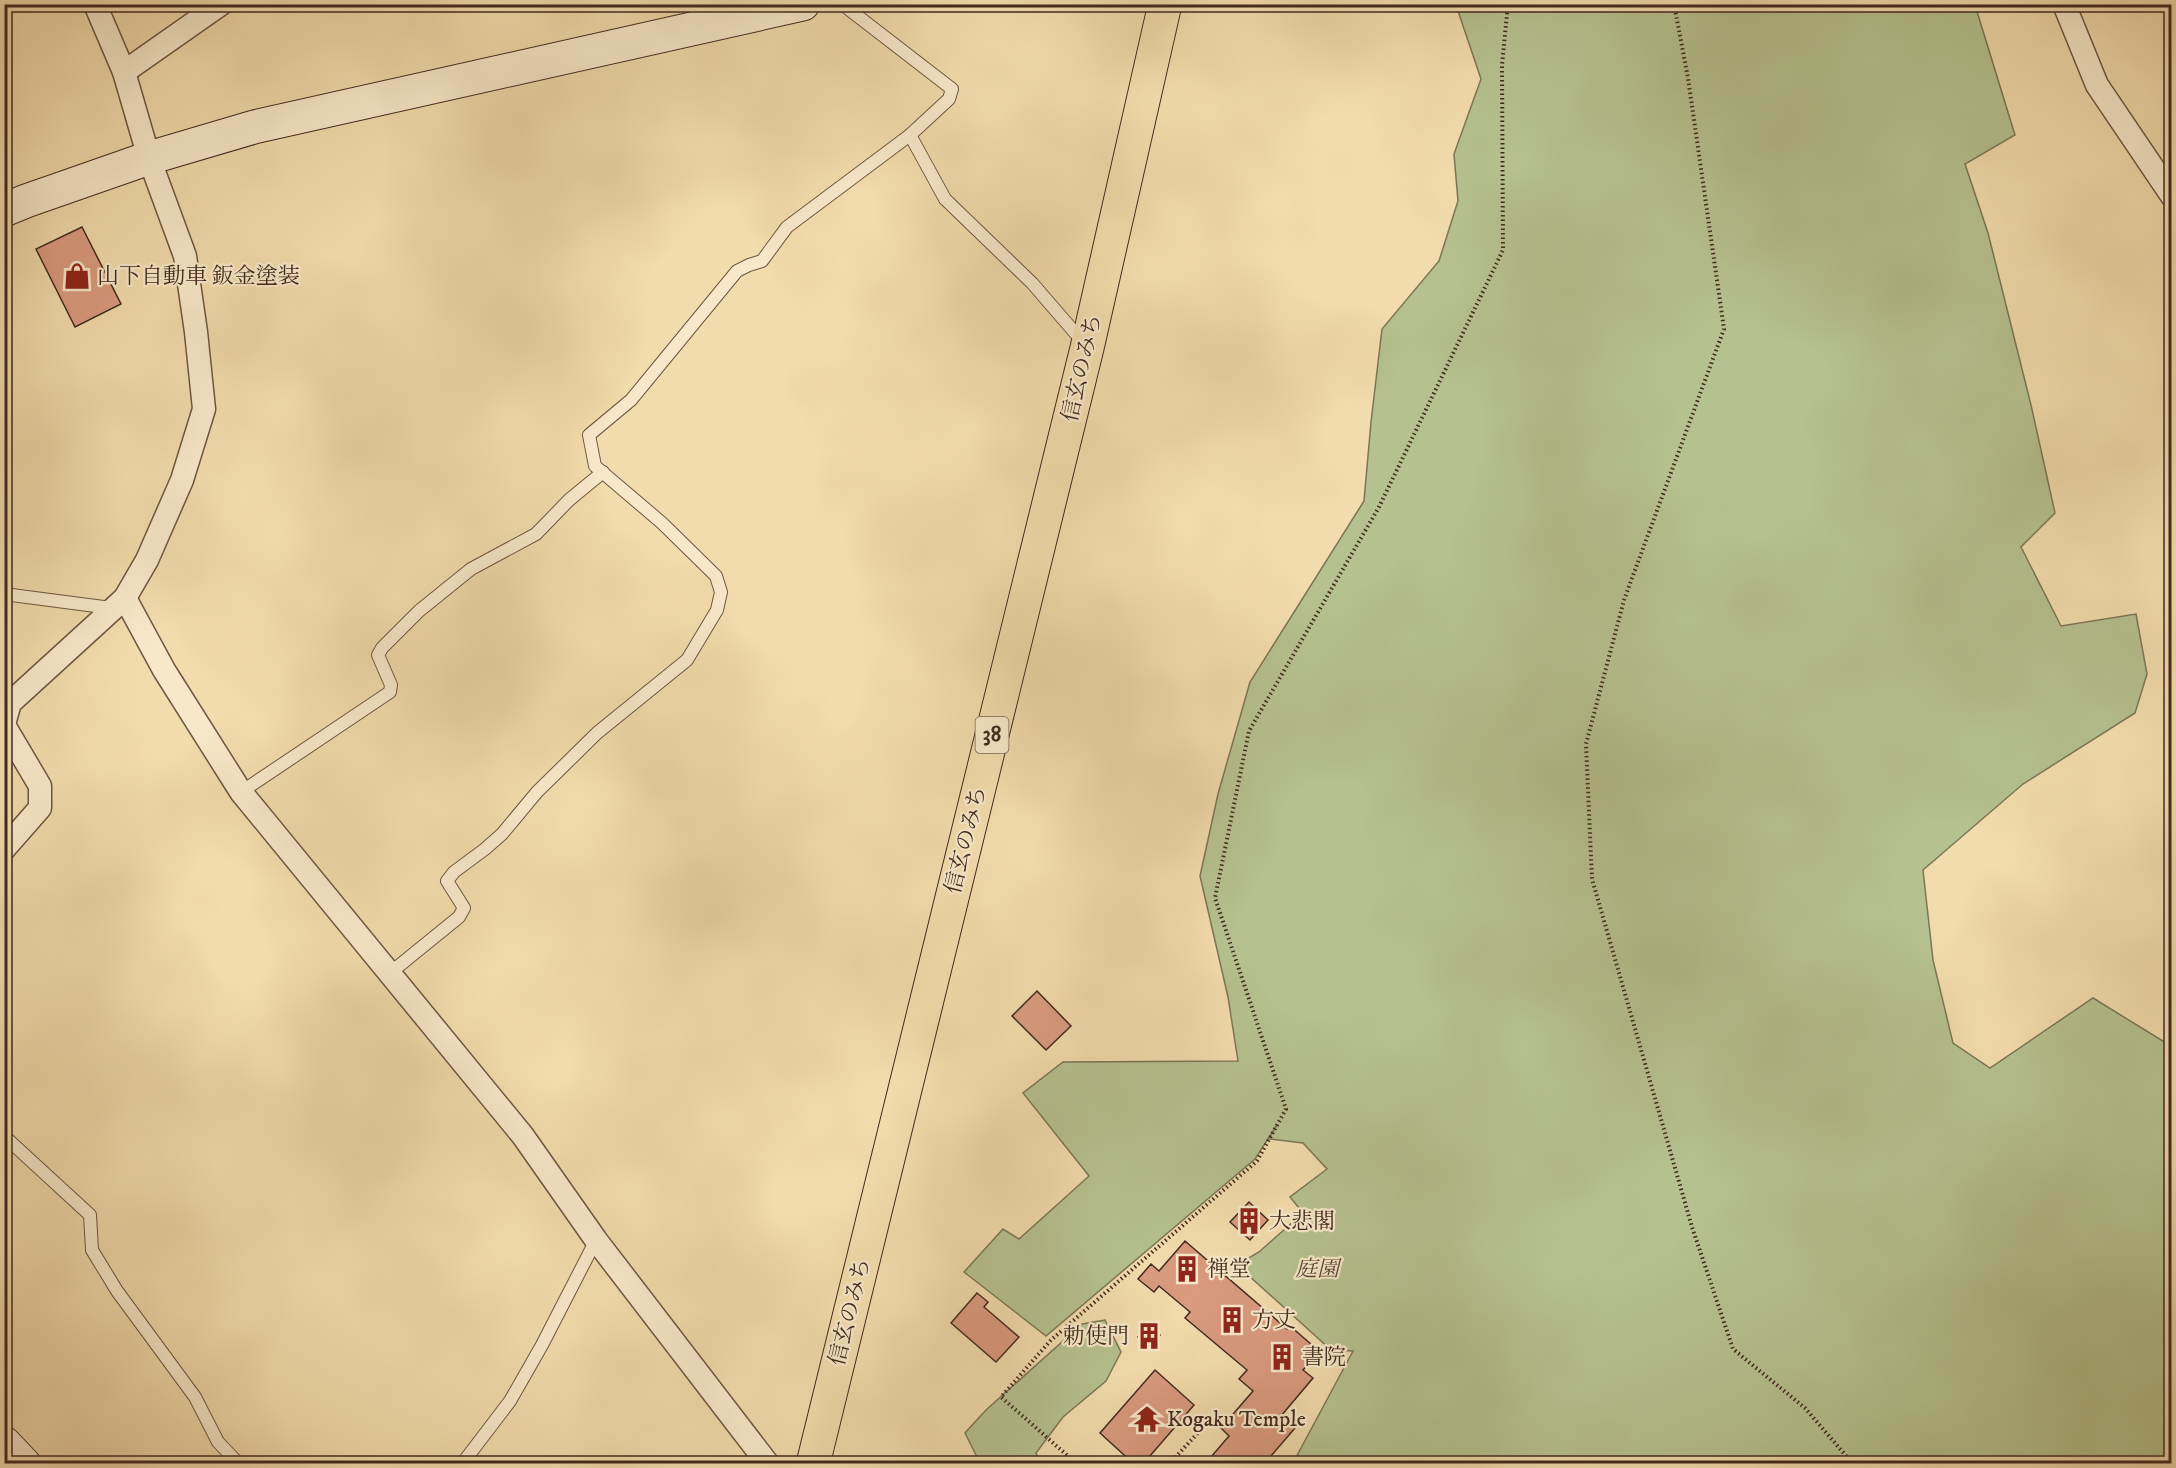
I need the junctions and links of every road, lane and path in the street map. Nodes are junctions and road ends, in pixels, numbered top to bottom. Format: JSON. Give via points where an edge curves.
{"nodes":[{"id":1,"x":95,"y":4,"type":"edge"},
{"id":2,"x":221,"y":4,"type":"edge"},
{"id":3,"x":803,"y":4,"type":"edge"},
{"id":4,"x":842,"y":4,"type":"edge"},
{"id":5,"x":1165,"y":4,"type":"edge"},
{"id":6,"x":1508,"y":4,"type":"edge"},
{"id":7,"x":1674,"y":4,"type":"edge"},
{"id":8,"x":2064,"y":4,"type":"edge"},
{"id":9,"x":124,"y":72,"type":"junction"},
{"id":10,"x":910,"y":135,"type":"junction"},
{"id":11,"x":148,"y":159,"type":"junction"},
{"id":12,"x":2172,"y":196,"type":"edge"},
{"id":13,"x":4,"y":210,"type":"edge"},
{"id":14,"x":1087,"y":348,"type":"junction"},
{"id":15,"x":603,"y":472,"type":"junction"},
{"id":16,"x":4,"y":594,"type":"edge"},
{"id":17,"x":118,"y":603,"type":"junction"},
{"id":18,"x":4,"y":725,"type":"edge"},
{"id":19,"x":241,"y":792,"type":"junction"},
{"id":20,"x":4,"y":849,"type":"edge"},
{"id":21,"x":390,"y":973,"type":"junction"},
{"id":22,"x":4,"y":1136,"type":"edge"},
{"id":23,"x":596,"y":1240,"type":"junction"},
{"id":24,"x":1210,"y":1419,"type":"dead end"},
{"id":25,"x":4,"y":1443,"type":"edge"},
{"id":26,"x":24,"y":1464,"type":"edge"},
{"id":27,"x":239,"y":1464,"type":"edge"},
{"id":28,"x":462,"y":1464,"type":"edge"},
{"id":29,"x":768,"y":1464,"type":"edge"},
{"id":30,"x":813,"y":1464,"type":"edge"},
{"id":31,"x":1077,"y":1464,"type":"edge"},
{"id":32,"x":1169,"y":1464,"type":"edge"},
{"id":33,"x":1853,"y":1464,"type":"edge"}],
"edges":[{"from":1,"to":9,"type":"street"},
{"from":2,"to":9,"type":"street"},
{"from":3,"to":11,"type":"street","via":[[254,127]]},
{"from":4,"to":10,"type":"lane","via":[[952,89],[949,99]]},
{"from":5,"to":14,"type":"main road","name":"信玄のみち","number":"38"},
{"from":6,"to":31,"type":"path","via":[[1502,65],[1503,250],[1379,507],[1250,731],[1215,898],[1287,1109],[1257,1161],[1052,1340],[1001,1397]]},
{"from":7,"to":33,"type":"path","via":[[1724,329],[1624,600],[1586,744],[1592,879],[1692,1227],[1734,1349],[1805,1408]]},
{"from":8,"to":12,"type":"street","via":[[2097,85]]},
{"from":9,"to":11,"type":"street"},
{"from":10,"to":14,"type":"lane","via":[[945,199],[1032,283]]},
{"from":10,"to":15,"type":"lane","via":[[787,227],[762,261],[736,271],[631,400],[589,435],[596,466]]},
{"from":11,"to":13,"type":"street"},
{"from":11,"to":17,"type":"street","via":[[185,256],[204,410],[182,480],[147,560]]},
{"from":14,"to":30,"type":"main road","name":"信玄のみち","number":"38"},
{"from":15,"to":19,"type":"lane","via":[[536,534],[471,569],[419,610],[382,648],[378,655],[391,685],[390,692]]},
{"from":15,"to":21,"type":"lane","via":[[716,576],[722,592],[717,610],[687,660],[597,733],[537,792],[502,834],[454,872],[447,881],[464,908],[459,917]]},
{"from":16,"to":17,"type":"lane"},
{"from":17,"to":18,"type":"street","via":[[10,703]]},
{"from":17,"to":19,"type":"street"},
{"from":18,"to":20,"type":"street","via":[[40,786],[40,808]]},
{"from":19,"to":21,"type":"street"},
{"from":21,"to":23,"type":"street","via":[[523,1136]]},
{"from":22,"to":27,"type":"lane","via":[[90,1215],[92,1250],[117,1291],[195,1397],[218,1442]]},
{"from":23,"to":28,"type":"lane","via":[[510,1401]]},
{"from":23,"to":29,"type":"street"},
{"from":24,"to":32,"type":"path"},
{"from":25,"to":26,"type":"street"}]}
